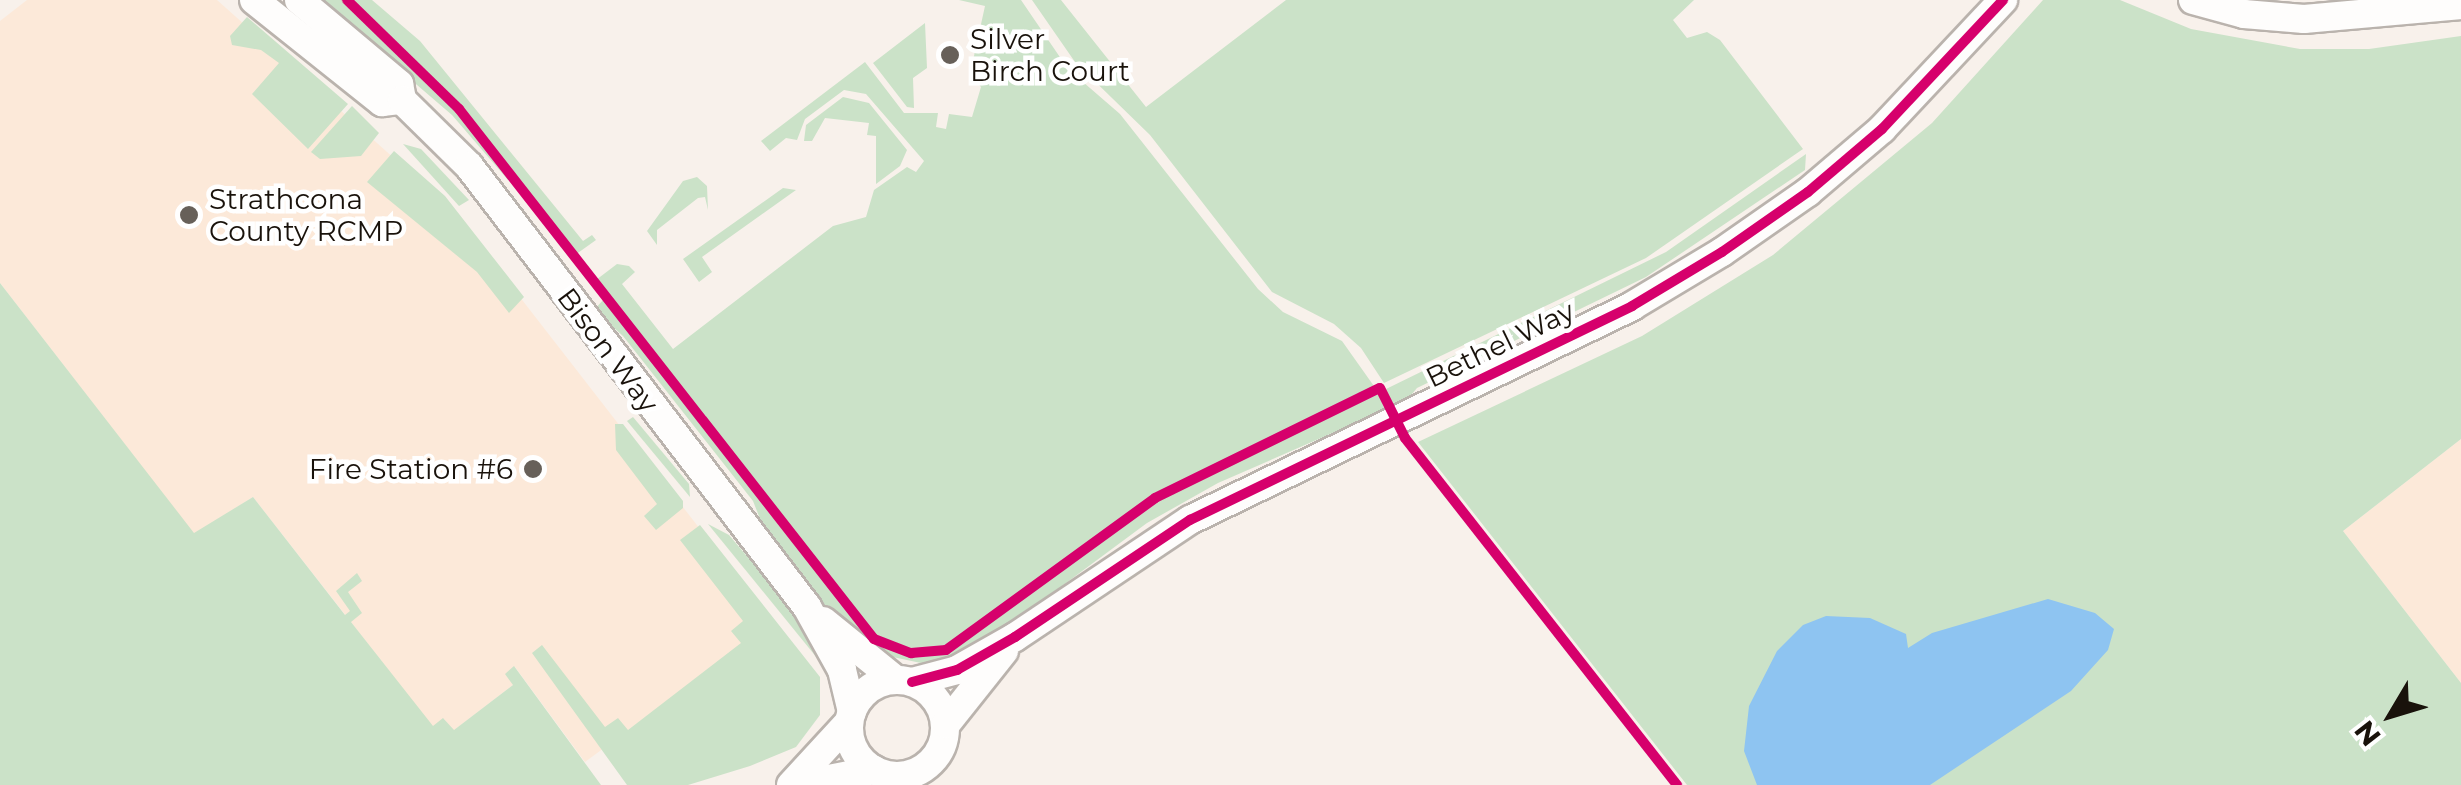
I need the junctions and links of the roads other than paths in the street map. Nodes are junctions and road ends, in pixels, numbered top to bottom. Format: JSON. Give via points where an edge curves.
{"nodes":[{"id":1,"x":254,"y":0,"type":"edge"},
{"id":2,"x":299,"y":0,"type":"edge"},
{"id":3,"x":2004,"y":0,"type":"edge"},
{"id":4,"x":2193,"y":0,"type":"edge"},
{"id":5,"x":2461,"y":5,"type":"edge"},
{"id":6,"x":402,"y":100,"type":"junction"},
{"id":7,"x":807,"y":607,"type":"junction"},
{"id":8,"x":1015,"y":637,"type":"junction"},
{"id":9,"x":903,"y":681,"type":"junction"},
{"id":10,"x":850,"y":717,"type":"junction"},
{"id":11,"x":946,"y":724,"type":"junction"},
{"id":12,"x":875,"y":770,"type":"junction"},
{"id":13,"x":794,"y":785,"type":"edge"}],
"edges":[{"from":1,"to":6,"type":"street","name":"Bison Way","via":[[382,102]]},
{"from":2,"to":6,"type":"street","name":"Bison Way","via":[[399,84]]},
{"from":3,"to":8,"type":"street","name":"Bethel Way","via":[[1882,129],[1722,252],[1632,306],[1190,520]]},
{"from":4,"to":5,"type":"street","via":[[2244,14],[2304,19]]},
{"from":6,"to":7,"type":"street","name":"Bison Way","via":[[469,166]]},
{"from":7,"to":9,"type":"street","name":"Bison Way"},
{"from":7,"to":10,"type":"street","name":"Bison Way","via":[[842,670]]},
{"from":8,"to":9,"type":"street","name":"Bethel Way","via":[[957,670]]},
{"from":8,"to":11,"type":"street","name":"Bethel Way"},
{"from":9,"to":10,"type":"street","via":[[873,686]]},
{"from":9,"to":11,"type":"street","via":[[932,694]]},
{"from":10,"to":12,"type":"street","via":[[854,750]]},
{"from":10,"to":13,"type":"street"},
{"from":11,"to":12,"type":"street","via":[[941,749],[924,768],[900,776]]},
{"from":12,"to":13,"type":"street"}]}
